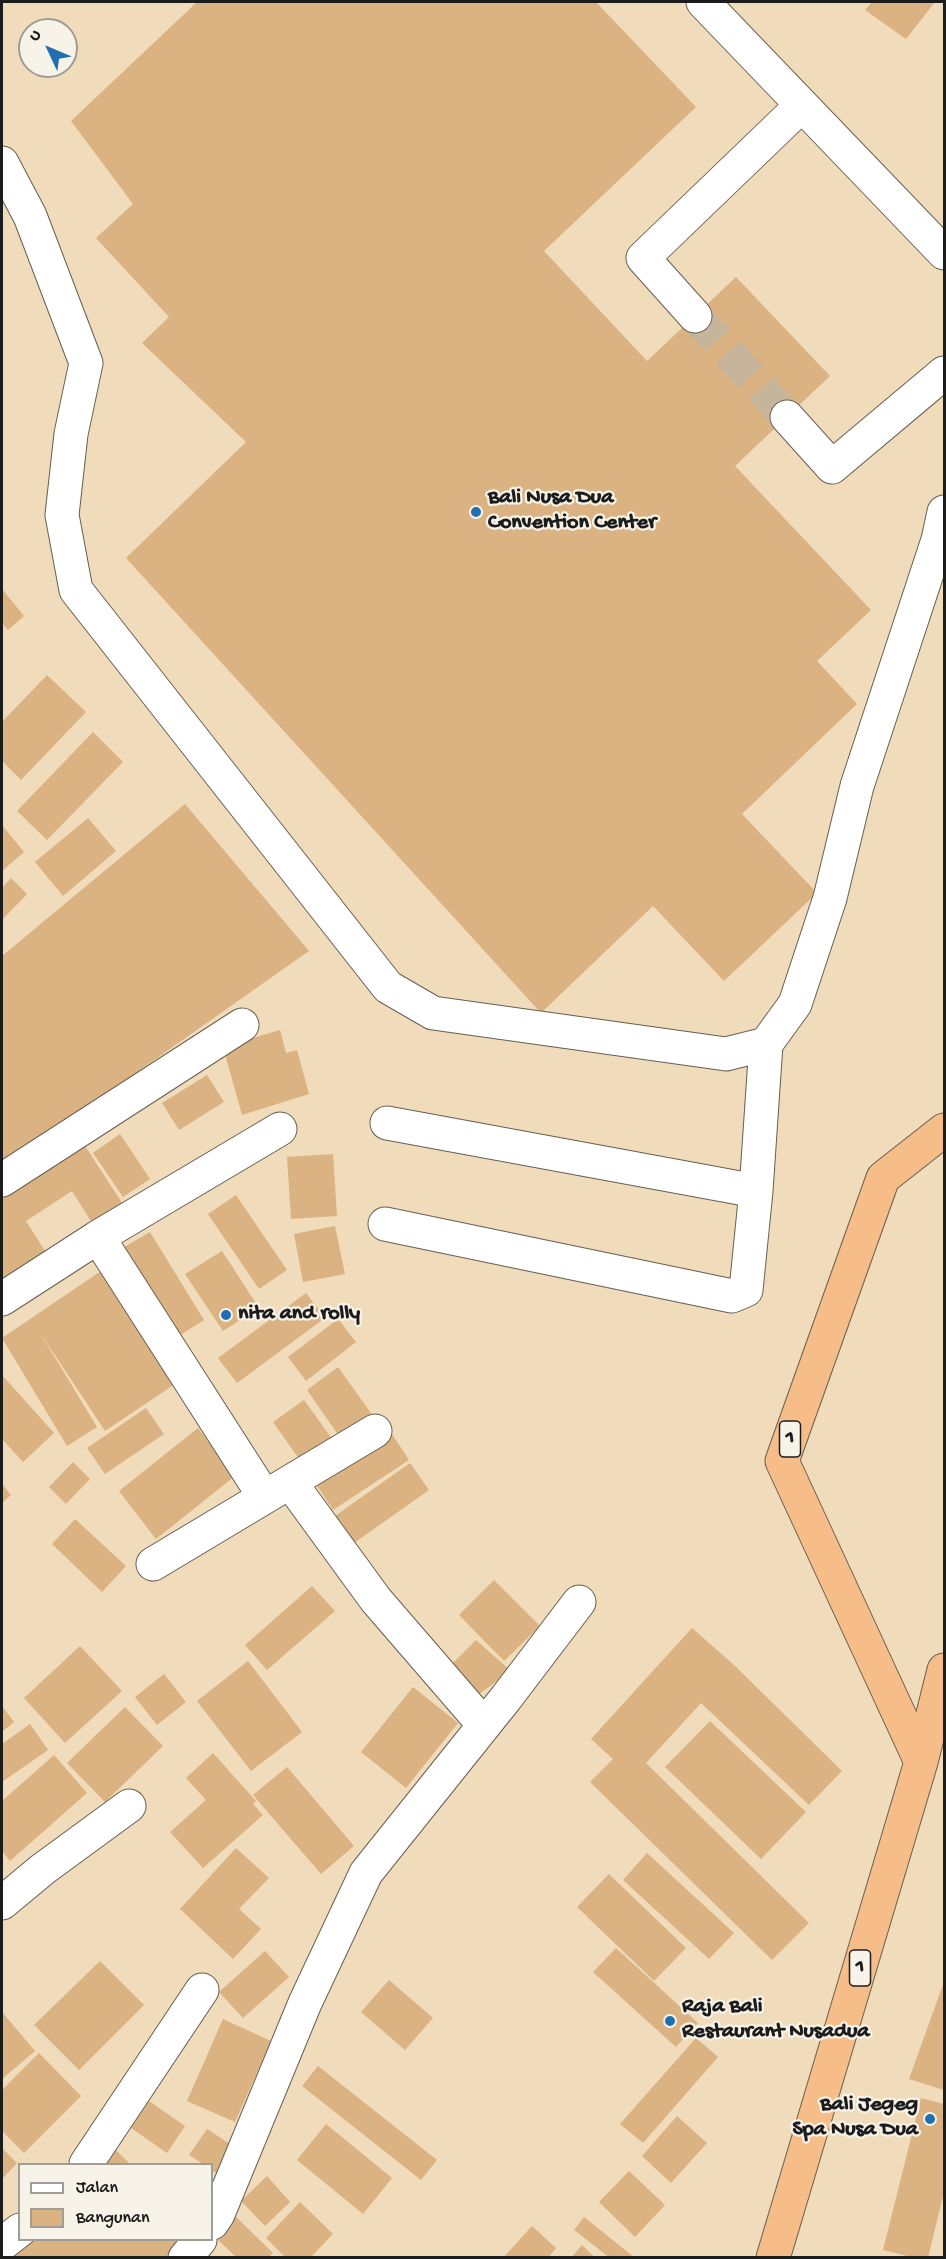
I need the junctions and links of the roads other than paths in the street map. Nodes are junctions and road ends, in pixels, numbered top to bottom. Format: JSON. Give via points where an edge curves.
{"nodes":[{"id":1,"x":703,"y":2,"type":"edge"},
{"id":2,"x":801,"y":106,"type":"junction"},
{"id":3,"x":2,"y":163,"type":"edge"},
{"id":4,"x":945,"y":253,"type":"edge"},
{"id":5,"x":695,"y":316,"type":"tunnel mouth"},
{"id":6,"x":945,"y":373,"type":"edge"},
{"id":7,"x":787,"y":417,"type":"tunnel mouth"},
{"id":8,"x":945,"y":512,"type":"edge"},
{"id":9,"x":242,"y":1025,"type":"dead end"},
{"id":10,"x":766,"y":1044,"type":"junction"},
{"id":11,"x":387,"y":1123,"type":"dead end"},
{"id":12,"x":279,"y":1129,"type":"dead end"},
{"id":13,"x":945,"y":1130,"type":"edge"},
{"id":14,"x":2,"y":1180,"type":"edge"},
{"id":15,"x":756,"y":1191,"type":"junction"},
{"id":16,"x":385,"y":1224,"type":"dead end"},
{"id":17,"x":98,"y":1237,"type":"junction"},
{"id":18,"x":2,"y":1299,"type":"edge"},
{"id":19,"x":375,"y":1431,"type":"dead end"},
{"id":20,"x":277,"y":1489,"type":"junction"},
{"id":21,"x":153,"y":1564,"type":"dead end"},
{"id":22,"x":579,"y":1602,"type":"dead end"},
{"id":23,"x":945,"y":1670,"type":"edge"},
{"id":24,"x":484,"y":1725,"type":"junction"},
{"id":25,"x":921,"y":1762,"type":"junction"},
{"id":26,"x":129,"y":1806,"type":"dead end"},
{"id":27,"x":2,"y":1903,"type":"edge"},
{"id":28,"x":202,"y":1990,"type":"dead end"},
{"id":29,"x":87,"y":2163,"type":"edge"},
{"id":30,"x":213,"y":2221,"type":"edge"},
{"id":31,"x":18,"y":2232,"type":"edge"},
{"id":32,"x":199,"y":2241,"type":"edge"},
{"id":33,"x":2,"y":2244,"type":"edge"},
{"id":34,"x":185,"y":2258,"type":"edge"},
{"id":35,"x":773,"y":2258,"type":"edge"}],
"edges":[{"from":1,"to":2,"type":"street"},
{"from":2,"to":4,"type":"street"},
{"from":2,"to":5,"type":"street","via":[[643,258]]},
{"from":3,"to":10,"type":"street","via":[[30,216],[86,363],[71,434],[62,515],[76,591],[388,987],[433,1013],[726,1054]]},
{"from":6,"to":7,"type":"street","via":[[832,467]]},
{"from":8,"to":10,"type":"street","via":[[857,786],[830,898],[795,1004]]},
{"from":9,"to":14,"type":"street"},
{"from":10,"to":15,"type":"street"},
{"from":11,"to":15,"type":"street"},
{"from":12,"to":17,"type":"street"},
{"from":13,"to":25,"type":"highway","number":"1","via":[[883,1178],[782,1461]]},
{"from":15,"to":16,"type":"street","via":[[746,1290],[732,1296]]},
{"from":17,"to":18,"type":"street"},
{"from":17,"to":20,"type":"street"},
{"from":19,"to":20,"type":"street"},
{"from":20,"to":21,"type":"street"},
{"from":20,"to":24,"type":"street"},
{"from":22,"to":24,"type":"street"},
{"from":23,"to":25,"type":"highway","number":"1"},
{"from":24,"to":30,"type":"street","via":[[366,1873],[305,2003]]},
{"from":25,"to":35,"type":"highway","number":"1"},
{"from":26,"to":27,"type":"street"},
{"from":28,"to":29,"type":"street"},
{"from":31,"to":33,"type":"street"},
{"from":32,"to":34,"type":"street"}]}
